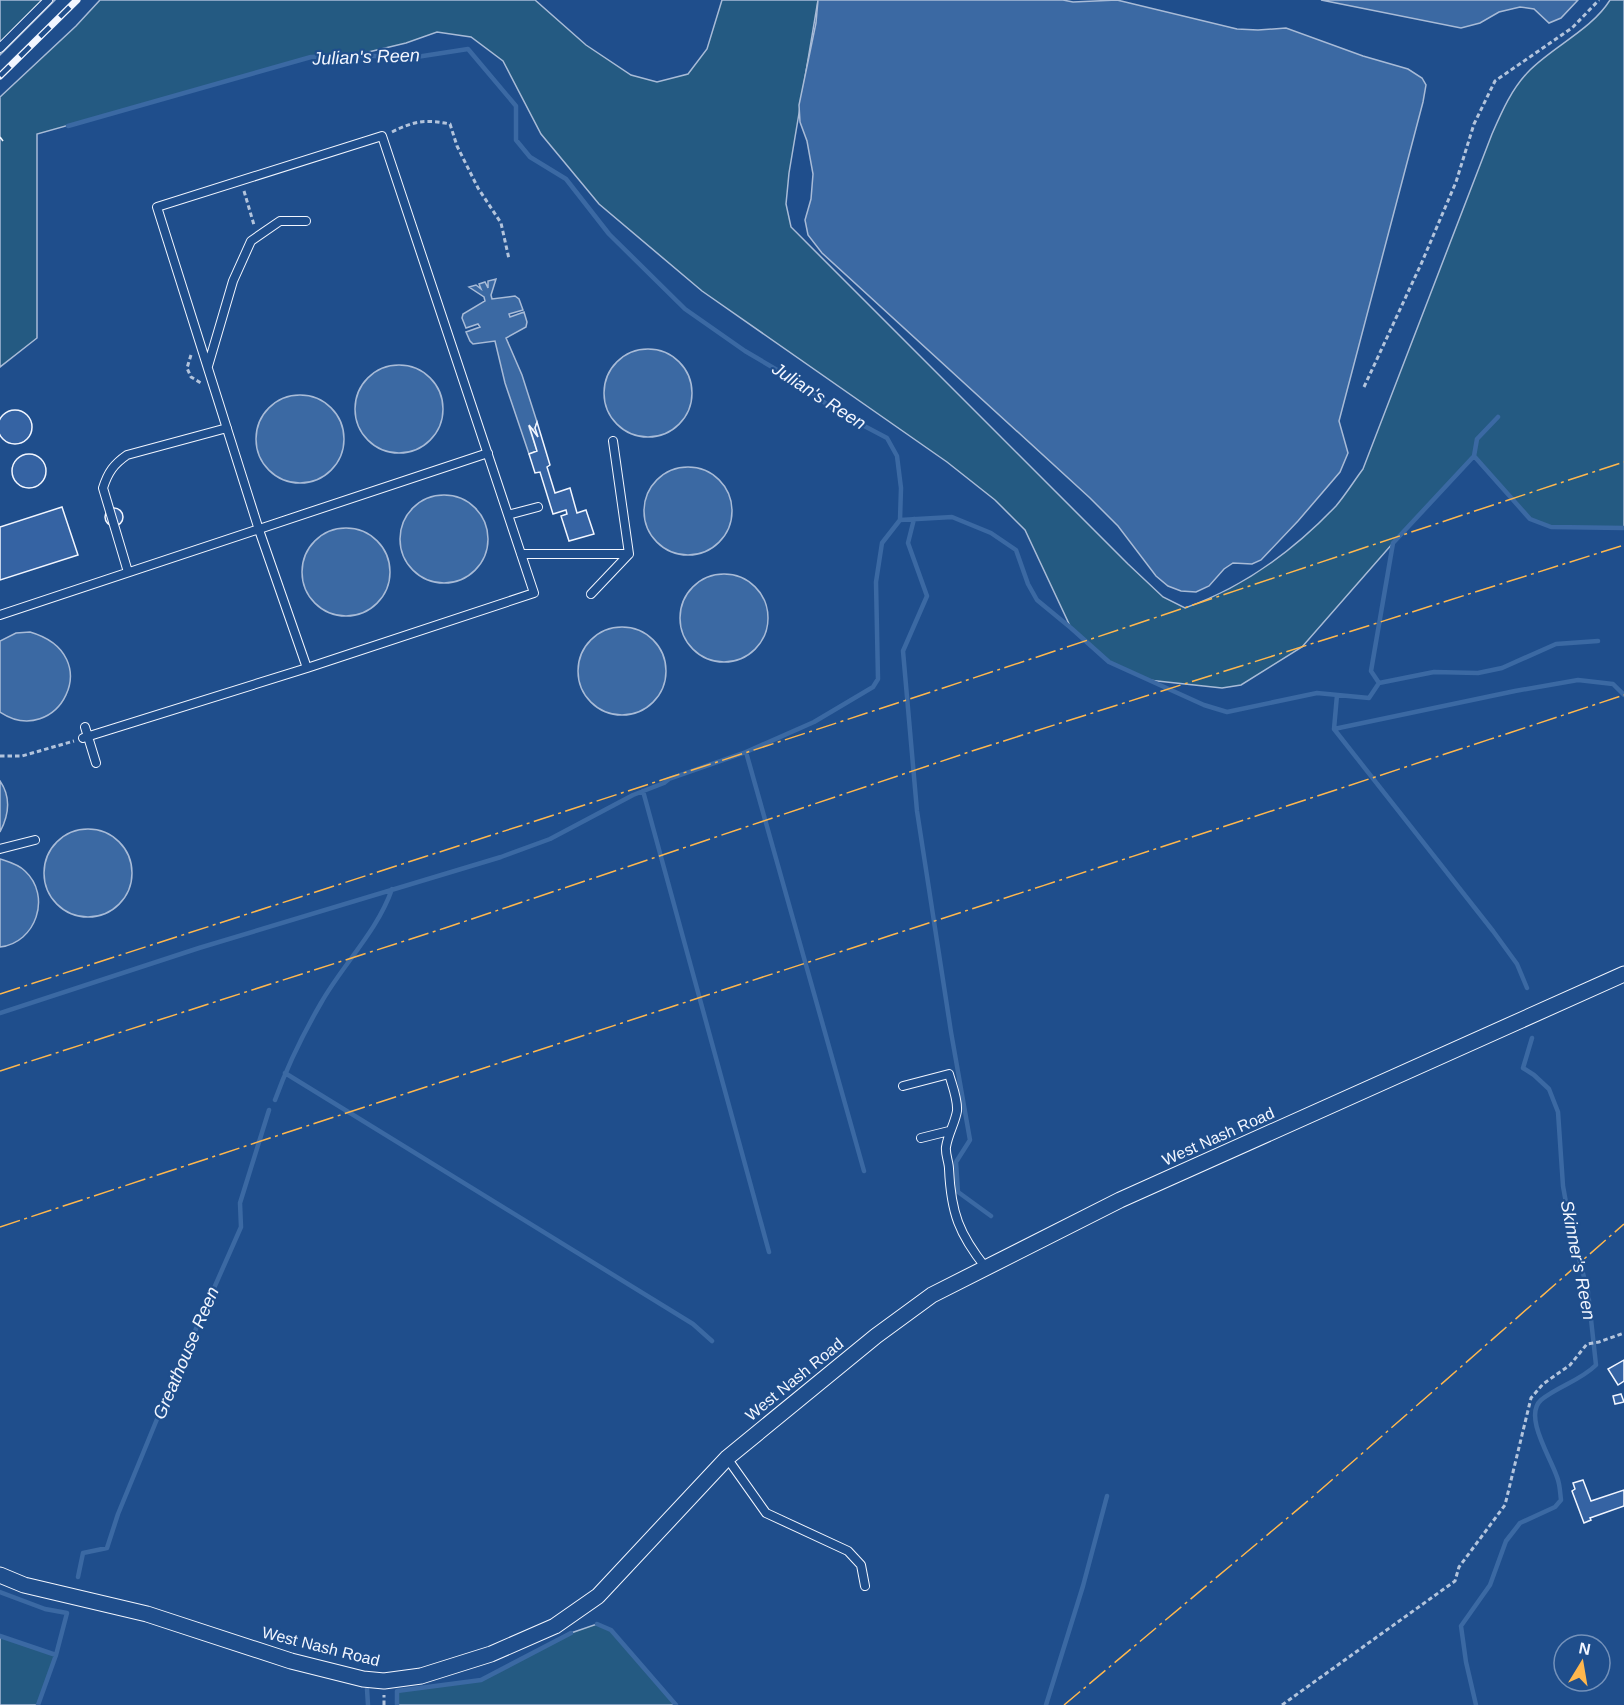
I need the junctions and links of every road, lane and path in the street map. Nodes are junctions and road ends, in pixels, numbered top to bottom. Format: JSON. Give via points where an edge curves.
{"nodes":[{"id":1,"x":48,"y":0,"type":"edge"},
{"id":2,"x":1599,"y":0,"type":"edge"},
{"id":3,"x":0,"y":48,"type":"edge"},
{"id":4,"x":382,"y":136,"type":"junction"},
{"id":5,"x":240,"y":181,"type":"junction"},
{"id":6,"x":306,"y":220,"type":"dead end"},
{"id":7,"x":258,"y":236,"type":"junction"},
{"id":8,"x":509,"y":259,"type":"dead end"},
{"id":9,"x":208,"y":367,"type":"junction"},
{"id":10,"x":1364,"y":387,"type":"dead end"},
{"id":11,"x":227,"y":428,"type":"junction"},
{"id":12,"x":613,"y":441,"type":"dead end"},
{"id":13,"x":488,"y":453,"type":"junction"},
{"id":14,"x":538,"y":507,"type":"dead end"},
{"id":15,"x":508,"y":515,"type":"junction"},
{"id":16,"x":259,"y":530,"type":"junction"},
{"id":17,"x":521,"y":554,"type":"junction"},
{"id":18,"x":629,"y":554,"type":"junction"},
{"id":19,"x":128,"y":572,"type":"junction"},
{"id":20,"x":591,"y":594,"type":"dead end"},
{"id":21,"x":0,"y":615,"type":"edge"},
{"id":22,"x":307,"y":668,"type":"junction"},
{"id":23,"x":85,"y":727,"type":"dead end"},
{"id":24,"x":86,"y":737,"type":"junction"},
{"id":25,"x":0,"y":756,"type":"edge"},
{"id":26,"x":96,"y":763,"type":"dead end"},
{"id":27,"x":35,"y":840,"type":"dead end"},
{"id":28,"x":0,"y":849,"type":"edge"},
{"id":29,"x":1624,"y":974,"type":"edge"},
{"id":30,"x":903,"y":1086,"type":"dead end"},
{"id":31,"x":950,"y":1131,"type":"junction"},
{"id":32,"x":921,"y":1138,"type":"dead end"},
{"id":33,"x":986,"y":1268,"type":"junction"},
{"id":34,"x":1624,"y":1333,"type":"edge"},
{"id":35,"x":727,"y":1458,"type":"junction"},
{"id":36,"x":0,"y":1575,"type":"edge"},
{"id":37,"x":865,"y":1586,"type":"dead end"},
{"id":38,"x":1282,"y":1705,"type":"edge"}],
"edges":[{"from":1,"to":3,"type":"lane"},
{"from":2,"to":10,"type":"path","via":[[1572,28],[1495,81],[1474,124],[1456,182],[1422,262]]},
{"from":4,"to":5,"type":"lane"},
{"from":4,"to":8,"type":"path","via":[[412,122],[434,120],[450,124],[478,188],[501,223]]},
{"from":4,"to":13,"type":"lane"},
{"from":5,"to":7,"type":"path"},
{"from":5,"to":9,"type":"lane","via":[[157,207]]},
{"from":6,"to":7,"type":"lane","via":[[280,221]]},
{"from":7,"to":9,"type":"lane","via":[[251,241],[234,280]]},
{"from":9,"to":11,"type":"lane"},
{"from":11,"to":16,"type":"lane"},
{"from":11,"to":19,"type":"lane","via":[[127,454],[107,475],[103,488]]},
{"from":12,"to":18,"type":"lane"},
{"from":13,"to":15,"type":"lane"},
{"from":13,"to":16,"type":"lane"},
{"from":14,"to":15,"type":"lane"},
{"from":15,"to":17,"type":"lane"},
{"from":16,"to":19,"type":"lane"},
{"from":16,"to":22,"type":"lane"},
{"from":17,"to":18,"type":"lane"},
{"from":17,"to":22,"type":"lane","via":[[534,593]]},
{"from":18,"to":20,"type":"lane"},
{"from":19,"to":21,"type":"lane"},
{"from":22,"to":24,"type":"lane"},
{"from":23,"to":24,"type":"lane"},
{"from":24,"to":25,"type":"path","via":[[22,756]]},
{"from":24,"to":26,"type":"lane"},
{"from":27,"to":28,"type":"lane"},
{"from":29,"to":33,"type":"street","name":"West Nash Road","via":[[1120,1200]]},
{"from":30,"to":31,"type":"lane","via":[[949,1074],[957,1111]]},
{"from":31,"to":32,"type":"lane"},
{"from":31,"to":33,"type":"lane","via":[[945,1150],[957,1224]]},
{"from":33,"to":35,"type":"street","name":"West Nash Road","via":[[932,1295],[876,1336]]},
{"from":34,"to":38,"type":"path","via":[[1587,1344],[1570,1365],[1531,1398],[1505,1505],[1459,1567],[1455,1581]]},
{"from":35,"to":36,"type":"street","name":"West Nash Road","via":[[598,1596],[555,1626],[491,1654],[422,1676],[384,1681],[363,1679],[147,1614],[24,1585]]},
{"from":35,"to":37,"type":"lane","via":[[766,1513],[848,1551],[861,1565]]}]}
